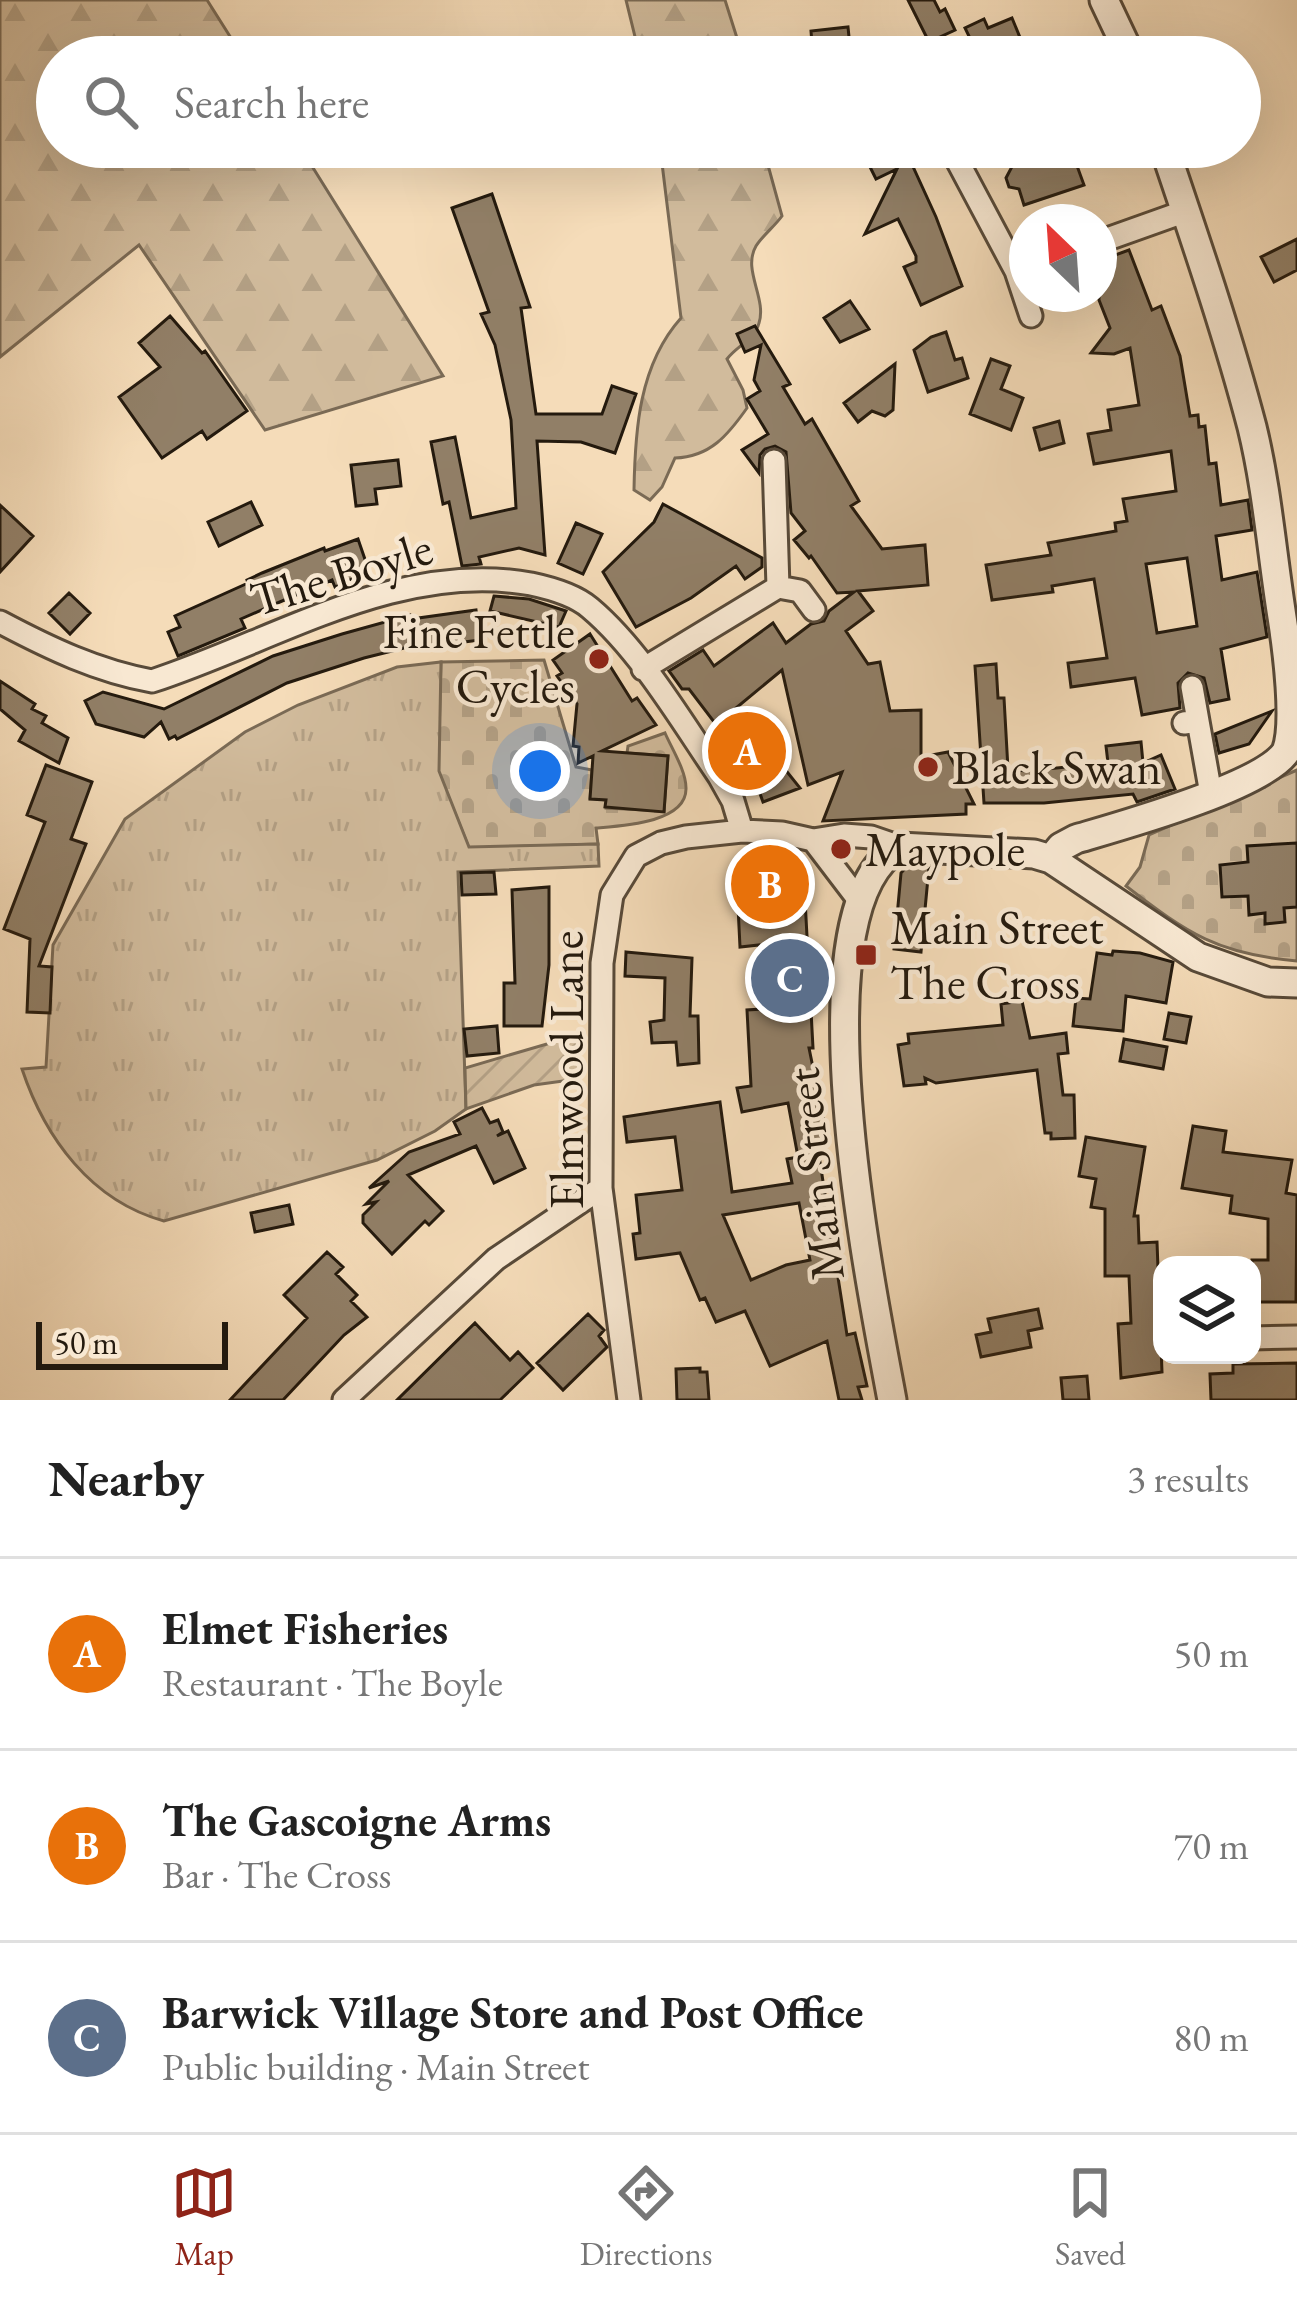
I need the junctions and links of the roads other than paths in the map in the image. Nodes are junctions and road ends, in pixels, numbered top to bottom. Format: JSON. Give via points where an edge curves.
{"nodes":[{"id":1,"x":1104,"y":0,"type":"edge"},
{"id":2,"x":1121,"y":36,"type":"edge"},
{"id":3,"x":962,"y":168,"type":"edge"},
{"id":4,"x":1171,"y":168,"type":"edge"},
{"id":5,"x":1186,"y":211,"type":"junction"},
{"id":6,"x":1117,"y":236,"type":"edge"},
{"id":7,"x":1009,"y":249,"type":"edge"},
{"id":8,"x":1030,"y":312,"type":"edge"},
{"id":9,"x":1031,"y":316,"type":"dead end"},
{"id":10,"x":774,"y":461,"type":"dead end"},
{"id":11,"x":778,"y":587,"type":"junction"},
{"id":12,"x":814,"y":610,"type":"dead end"},
{"id":13,"x":0,"y":622,"type":"edge"},
{"id":14,"x":643,"y":669,"type":"junction"},
{"id":15,"x":1192,"y":687,"type":"dead end"},
{"id":16,"x":1211,"y":794,"type":"junction"},
{"id":17,"x":742,"y":831,"type":"junction"},
{"id":18,"x":813,"y":840,"type":"junction"},
{"id":19,"x":900,"y":848,"type":"junction"},
{"id":20,"x":1042,"y":857,"type":"junction"},
{"id":21,"x":861,"y":903,"type":"junction"},
{"id":22,"x":1297,"y":983,"type":"edge"},
{"id":23,"x":602,"y":1188,"type":"junction"},
{"id":24,"x":1297,"y":1337,"type":"edge"},
{"id":25,"x":1261,"y":1338,"type":"edge"},
{"id":26,"x":344,"y":1400,"type":"edge"},
{"id":27,"x":628,"y":1400,"type":"edge"},
{"id":28,"x":892,"y":1400,"type":"edge"}],
"edges":[{"from":1,"to":2,"type":"street"},
{"from":3,"to":7,"type":"street"},
{"from":4,"to":5,"type":"street"},
{"from":5,"to":6,"type":"street"},
{"from":5,"to":16,"type":"street","via":[[1253,431],[1294,724],[1276,763]]},
{"from":8,"to":9,"type":"street"},
{"from":10,"to":11,"type":"street"},
{"from":11,"to":12,"type":"street","via":[[800,591]]},
{"from":11,"to":14,"type":"street"},
{"from":13,"to":14,"type":"street","name":"The Boyle","via":[[76,659],[152,681],[388,592],[490,577],[587,604]]},
{"from":14,"to":17,"type":"street","name":"The Boyle","via":[[719,776]]},
{"from":15,"to":16,"type":"street","via":[[1191,722]]},
{"from":16,"to":20,"type":"street"},
{"from":17,"to":18,"type":"street","name":"Elmwood Lane"},
{"from":17,"to":23,"type":"street","name":"Elmwood Lane","via":[[661,843],[637,856],[612,895],[602,963]]},
{"from":18,"to":19,"type":"street","name":"Elmwood Lane","via":[[871,837]]},
{"from":18,"to":21,"type":"street"},
{"from":19,"to":20,"type":"street"},
{"from":19,"to":21,"type":"street","name":"Main Street","via":[[873,868]]},
{"from":20,"to":22,"type":"street","via":[[1198,957],[1268,982]]},
{"from":21,"to":28,"type":"street","name":"Main Street","via":[[844,1021],[848,1134]]},
{"from":23,"to":26,"type":"street","via":[[496,1259]]},
{"from":23,"to":27,"type":"street","name":"Elmwood Lane"},
{"from":24,"to":25,"type":"street"}]}
